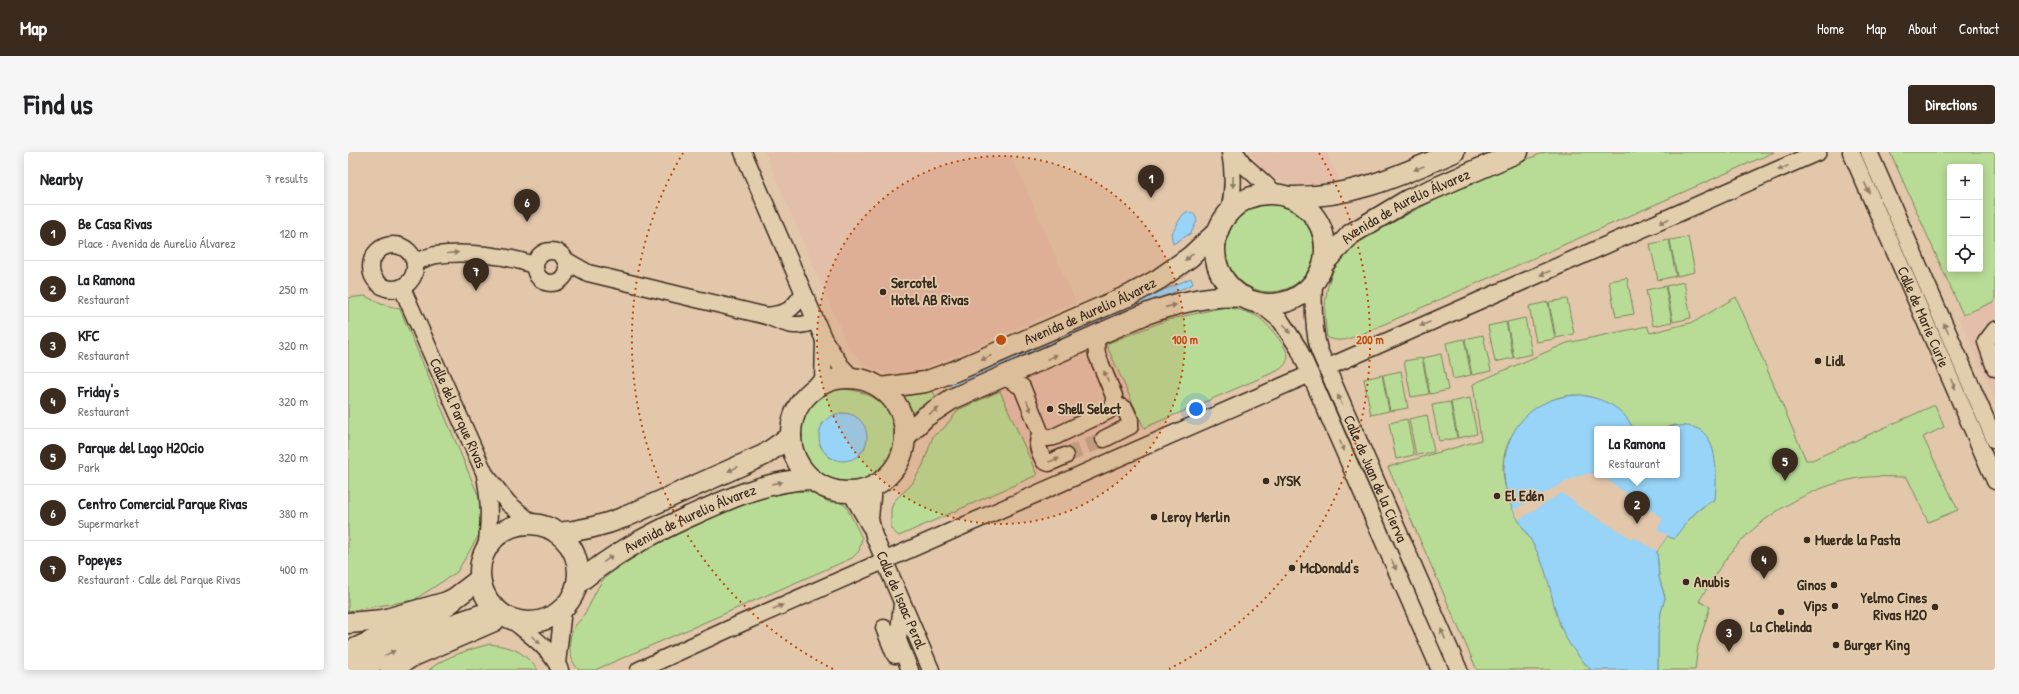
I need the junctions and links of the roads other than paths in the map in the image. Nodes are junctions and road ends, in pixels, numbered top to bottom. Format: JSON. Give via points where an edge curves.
{"nodes":[{"id":1,"x":743,"y":152,"type":"edge"},
{"id":2,"x":1230,"y":152,"type":"edge"},
{"id":3,"x":1235,"y":152,"type":"edge"},
{"id":4,"x":1454,"y":152,"type":"edge"},
{"id":5,"x":1518,"y":152,"type":"edge"},
{"id":6,"x":1818,"y":152,"type":"edge"},
{"id":7,"x":1851,"y":152,"type":"edge"},
{"id":8,"x":1869,"y":152,"type":"edge"},
{"id":9,"x":1283,"y":196,"type":"junction"},
{"id":10,"x":1229,"y":212,"type":"junction"},
{"id":11,"x":1218,"y":231,"type":"junction"},
{"id":12,"x":565,"y":260,"type":"junction"},
{"id":13,"x":416,"y":262,"type":"junction"},
{"id":14,"x":1324,"y":263,"type":"junction"},
{"id":15,"x":535,"y":266,"type":"junction"},
{"id":16,"x":588,"y":273,"type":"junction"},
{"id":17,"x":563,"y":277,"type":"junction"},
{"id":18,"x":1314,"y":283,"type":"junction"},
{"id":19,"x":402,"y":288,"type":"junction"},
{"id":20,"x":803,"y":294,"type":"junction"},
{"id":21,"x":1251,"y":300,"type":"junction"},
{"id":22,"x":767,"y":316,"type":"junction"},
{"id":23,"x":815,"y":321,"type":"junction"},
{"id":24,"x":1995,"y":330,"type":"edge"},
{"id":25,"x":1098,"y":336,"type":"junction"},
{"id":26,"x":824,"y":340,"type":"junction"},
{"id":27,"x":1326,"y":368,"type":"junction"},
{"id":28,"x":1995,"y":368,"type":"edge"},
{"id":29,"x":1310,"y":374,"type":"junction"},
{"id":30,"x":1005,"y":377,"type":"junction"},
{"id":31,"x":852,"y":378,"type":"junction"},
{"id":32,"x":823,"y":384,"type":"junction"},
{"id":33,"x":881,"y":388,"type":"junction"},
{"id":34,"x":1114,"y":404,"type":"junction"},
{"id":35,"x":1041,"y":434,"type":"junction"},
{"id":36,"x":791,"y":436,"type":"junction"},
{"id":37,"x":905,"y":437,"type":"junction"},
{"id":38,"x":1104,"y":439,"type":"tunnel mouth"},
{"id":39,"x":1995,"y":440,"type":"edge"},
{"id":40,"x":1065,"y":456,"type":"tunnel mouth"},
{"id":41,"x":485,"y":474,"type":"junction"},
{"id":42,"x":812,"y":478,"type":"junction"},
{"id":43,"x":1995,"y":481,"type":"edge"},
{"id":44,"x":873,"y":486,"type":"junction"},
{"id":45,"x":850,"y":491,"type":"junction"},
{"id":46,"x":533,"y":524,"type":"junction"},
{"id":47,"x":872,"y":530,"type":"junction"},
{"id":48,"x":557,"y":533,"type":"junction"},
{"id":49,"x":486,"y":549,"type":"junction"},
{"id":50,"x":884,"y":562,"type":"junction"},
{"id":51,"x":480,"y":579,"type":"junction"},
{"id":52,"x":578,"y":583,"type":"junction"},
{"id":53,"x":451,"y":601,"type":"junction"},
{"id":54,"x":902,"y":604,"type":"junction"},
{"id":55,"x":563,"y":609,"type":"junction"},
{"id":56,"x":505,"y":616,"type":"junction"},
{"id":57,"x":348,"y":623,"type":"edge"},
{"id":58,"x":884,"y":628,"type":"dead end"},
{"id":59,"x":348,"y":653,"type":"edge"},
{"id":60,"x":558,"y":667,"type":"edge"},
{"id":61,"x":355,"y":670,"type":"edge"},
{"id":62,"x":392,"y":670,"type":"edge"},
{"id":63,"x":640,"y":670,"type":"edge"},
{"id":64,"x":901,"y":670,"type":"edge"},
{"id":65,"x":910,"y":670,"type":"edge"},
{"id":66,"x":931,"y":670,"type":"edge"},
{"id":67,"x":1440,"y":670,"type":"edge"},
{"id":68,"x":1459,"y":670,"type":"edge"}],
"edges":[{"from":1,"to":20,"type":"street"},
{"from":2,"to":10,"type":"street","one_way":true,"via":[[1234,169]]},
{"from":3,"to":9,"type":"street","via":[[1244,165]]},
{"from":4,"to":9,"type":"main road","name":"Avenida de Aurelio Álvarez","one_way":true,"via":[[1366,188],[1332,195]]},
{"from":5,"to":14,"type":"main road","name":"Avenida de Aurelio Álvarez","via":[[1408,200],[1351,234]]},
{"from":6,"to":27,"type":"street","one_way":true},
{"from":7,"to":43,"type":"street","name":"Calle de Marie Curie","one_way":true},
{"from":39,"to":8,"type":"street","name":"Calle de Marie Curie","one_way":true},
{"from":9,"to":10,"type":"main road","via":[[1263,194],[1252,197]]},
{"from":9,"to":14,"type":"main road","via":[[1306,206],[1321,228],[1326,246]]},
{"from":10,"to":11,"type":"main road"},
{"from":11,"to":21,"type":"main road","via":[[1215,248],[1220,272],[1231,287]]},
{"from":11,"to":33,"type":"main road","name":"Avenida de Aurelio Álvarez","one_way":true,"via":[[1190,257],[1130,295],[955,371],[925,382]]},
{"from":12,"to":15,"type":"street","via":[[558,253],[550,251],[538,258]]},
{"from":12,"to":16,"type":"street"},
{"from":12,"to":17,"type":"street","via":[[567,269]]},
{"from":13,"to":15,"type":"street","one_way":true,"via":[[434,255],[459,252],[494,256]]},
{"from":13,"to":19,"type":"street","via":[[414,278]]},
{"from":13,"to":19,"type":"street","via":[[405,247],[396,245],[382,248],[373,258],[371,273],[380,285],[387,289]]},
{"from":14,"to":18,"type":"main road"},
{"from":15,"to":17,"type":"street","via":[[539,278],[547,282],[557,282]]},
{"from":16,"to":17,"type":"street"},
{"from":16,"to":22,"type":"street"},
{"from":18,"to":21,"type":"main road","via":[[1292,299],[1275,304]]},
{"from":18,"to":27,"type":"street","name":"Calle de Juan de la Cierva","via":[[1315,334]]},
{"from":19,"to":41,"type":"street","name":"Calle del Parque Rivas"},
{"from":20,"to":22,"type":"street","via":[[792,309],[782,314]]},
{"from":20,"to":23,"type":"street"},
{"from":25,"to":21,"type":"main road","name":"Avenida de Aurelio Álvarez","one_way":true,"via":[[1164,307],[1209,297],[1226,296]]},
{"from":21,"to":29,"type":"street","name":"Calle de Juan de la Cierva","one_way":true,"via":[[1281,320],[1299,349]]},
{"from":22,"to":23,"type":"street","via":[[783,323],[800,326]]},
{"from":23,"to":26,"type":"street"},
{"from":24,"to":28,"type":"street","via":[[1986,342]]},
{"from":30,"to":25,"type":"main road","name":"Avenida de Aurelio Álvarez","one_way":true},
{"from":34,"to":25,"type":"street","one_way":true,"via":[[1114,396],[1097,355]]},
{"from":26,"to":31,"type":"street"},
{"from":26,"to":32,"type":"street"},
{"from":68,"to":27,"type":"street","name":"Calle de Juan de la Cierva","one_way":true},
{"from":29,"to":50,"type":"street"},
{"from":29,"to":67,"type":"street","name":"Calle de Juan de la Cierva","one_way":true},
{"from":30,"to":35,"type":"street","one_way":true,"via":[[1022,387]]},
{"from":37,"to":30,"type":"main road","name":"Avenida de Aurelio Álvarez","one_way":true,"via":[[925,416],[946,403]]},
{"from":31,"to":32,"type":"main road"},
{"from":31,"to":33,"type":"main road"},
{"from":32,"to":36,"type":"main road","via":[[810,393],[800,406]]},
{"from":33,"to":37,"type":"main road","via":[[898,406],[905,426]]},
{"from":34,"to":35,"type":"street","via":[[1108,411],[1054,437],[1047,438]]},
{"from":34,"to":38,"type":"street","via":[[1125,409],[1130,426]]},
{"from":35,"to":40,"type":"street","one_way":true,"via":[[1038,449],[1044,461],[1049,463]]},
{"from":36,"to":42,"type":"main road","via":[[794,453],[802,468]]},
{"from":36,"to":48,"type":"main road","name":"Avenida de Aurelio Álvarez","one_way":true,"via":[[764,455],[625,517],[587,529]]},
{"from":37,"to":44,"type":"main road","via":[[903,452],[896,466],[886,478]]},
{"from":41,"to":46,"type":"street","name":"Calle del Parque Rivas","via":[[508,503]]},
{"from":41,"to":49,"type":"street","via":[[490,502]]},
{"from":42,"to":45,"type":"main road","via":[[828,488]]},
{"from":52,"to":42,"type":"main road","name":"Avenida de Aurelio Álvarez","one_way":true,"via":[[613,555],[637,541],[715,504],[771,484]]},
{"from":44,"to":45,"type":"main road"},
{"from":44,"to":47,"type":"street","name":"Calle de Isaac Peral","via":[[870,519]]},
{"from":45,"to":47,"type":"street","name":"Calle de Isaac Peral"},
{"from":46,"to":48,"type":"main road"},
{"from":46,"to":49,"type":"main road","via":[[509,528],[496,537]]},
{"from":47,"to":50,"type":"street","name":"Calle de Isaac Peral"},
{"from":48,"to":52,"type":"main road","via":[[575,554]]},
{"from":49,"to":51,"type":"main road"},
{"from":50,"to":54,"type":"street","name":"Calle de Isaac Peral"},
{"from":63,"to":50,"type":"street","one_way":true},
{"from":51,"to":53,"type":"main road"},
{"from":51,"to":56,"type":"main road","via":[[485,595]]},
{"from":52,"to":55,"type":"main road"},
{"from":53,"to":57,"type":"main road","via":[[383,620]]},
{"from":53,"to":59,"type":"highway","via":[[432,615]]},
{"from":54,"to":65,"type":"street","via":[[898,640]]},
{"from":54,"to":66,"type":"street","name":"Calle de Isaac Peral"},
{"from":55,"to":56,"type":"main road","via":[[552,617],[539,621],[526,622]]},
{"from":55,"to":60,"type":"street"},
{"from":56,"to":60,"type":"street","one_way":true,"via":[[540,643]]},
{"from":61,"to":56,"type":"highway","one_way":true,"via":[[477,616]]},
{"from":56,"to":62,"type":"main road","via":[[411,657]]},
{"from":58,"to":64,"type":"street"}]}
